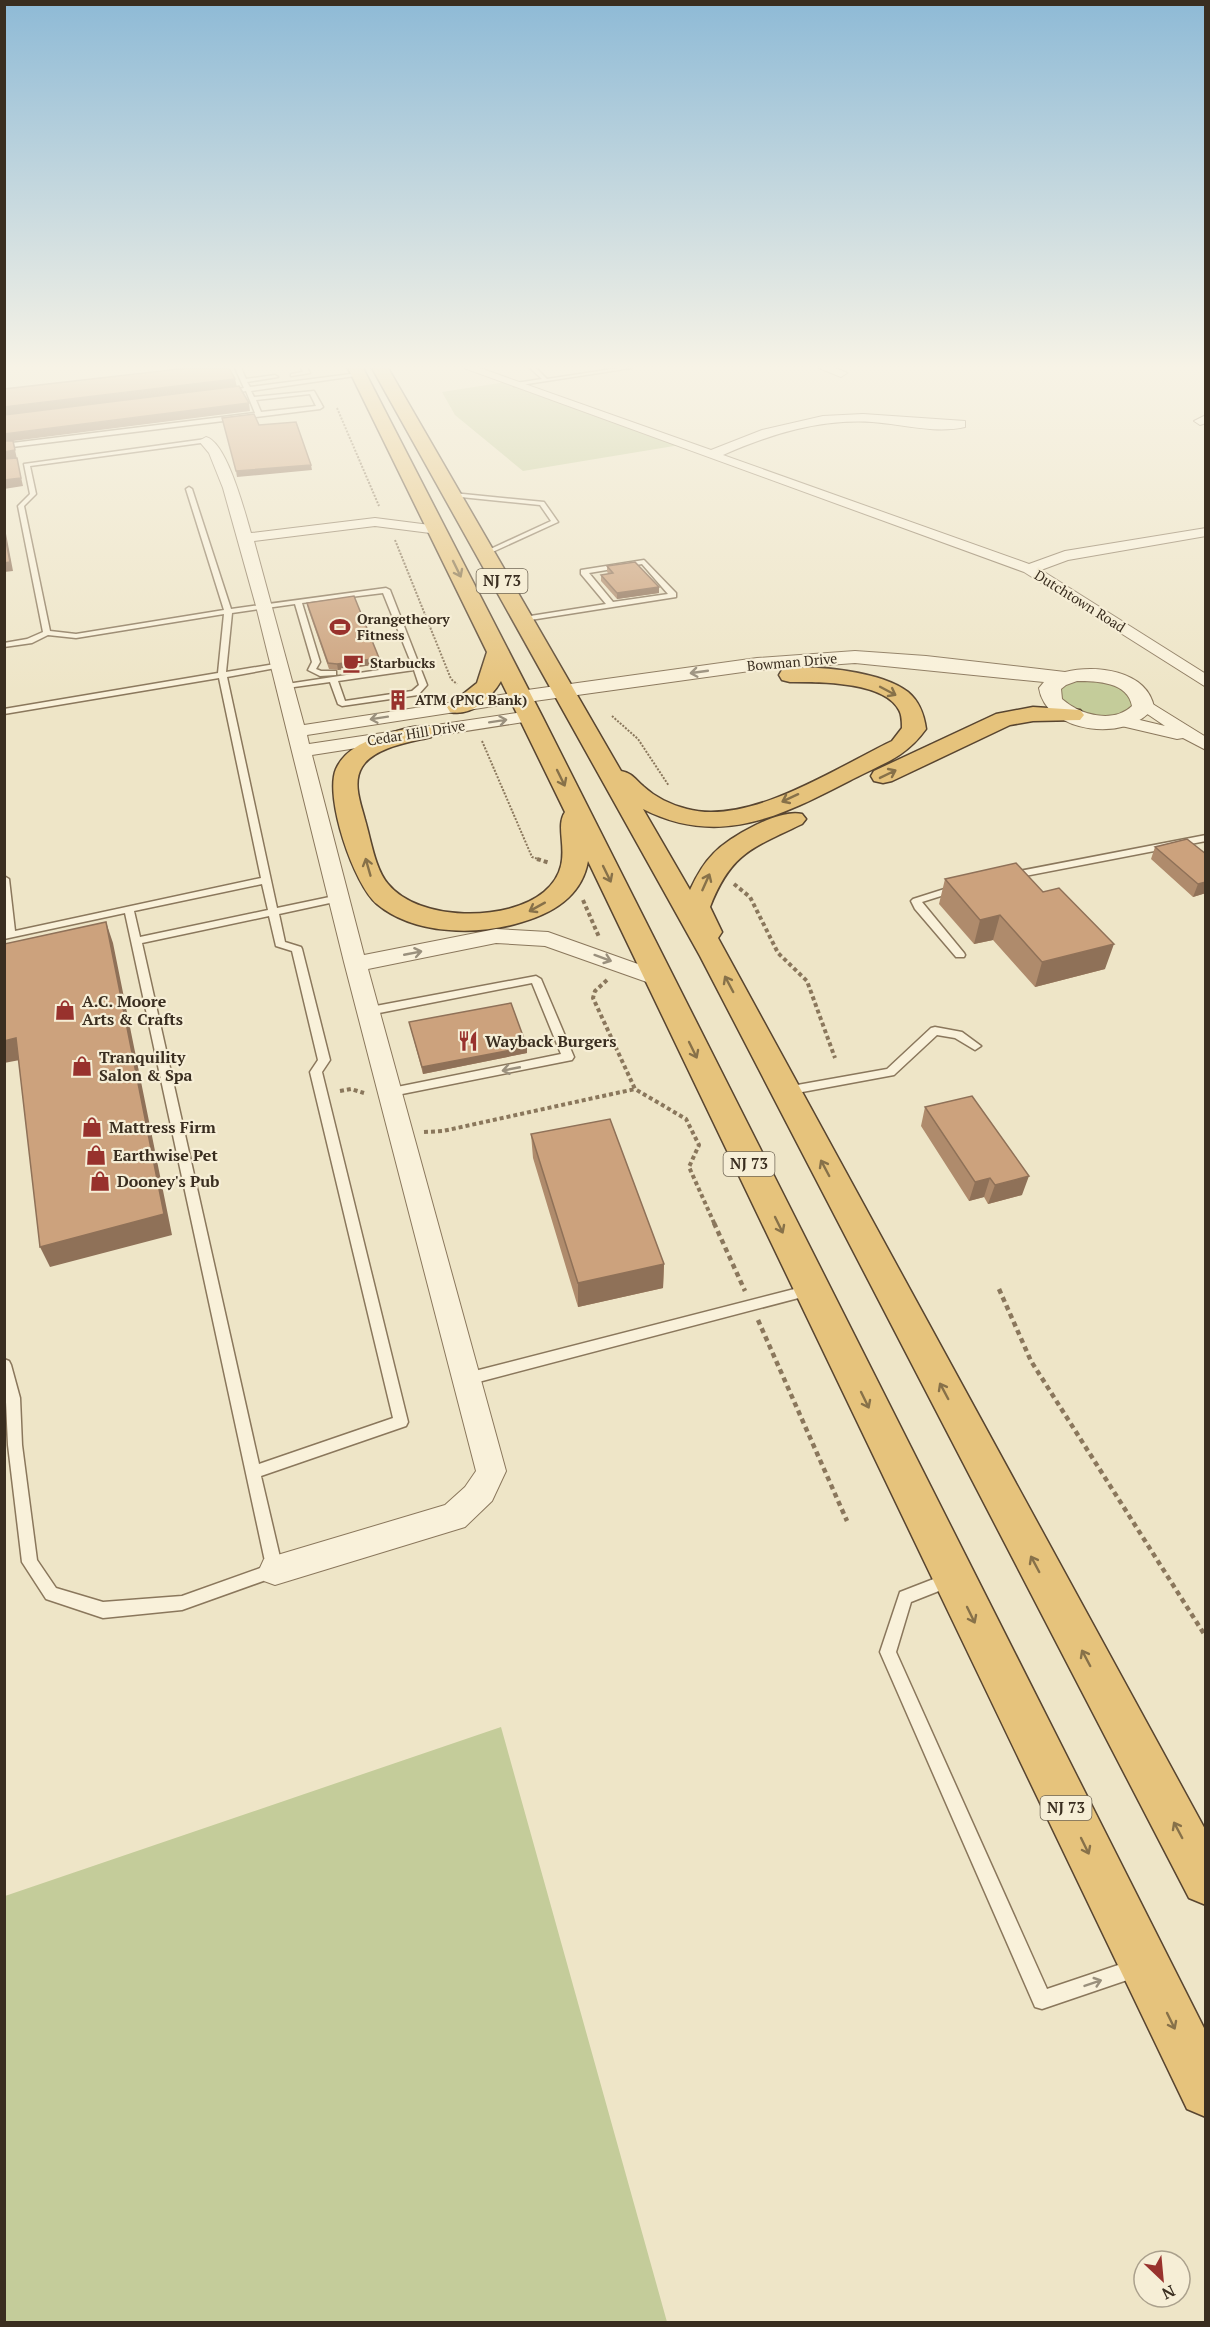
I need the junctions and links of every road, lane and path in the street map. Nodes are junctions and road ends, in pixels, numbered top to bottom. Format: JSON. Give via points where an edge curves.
{"nodes":[{"id":1,"x":29,"y":477,"type":"edge"},
{"id":2,"x":225,"y":477,"type":"edge"},
{"id":3,"x":367,"y":477,"type":"edge"},
{"id":4,"x":411,"y":477,"type":"edge"},
{"id":5,"x":443,"y":477,"type":"edge"},
{"id":6,"x":771,"y":477,"type":"edge"},
{"id":7,"x":189,"y":489,"type":"dead end"},
{"id":8,"x":453,"y":495,"type":"junction"},
{"id":9,"x":424,"y":502,"type":"junction"},
{"id":10,"x":387,"y":509,"type":"dead end"},
{"id":11,"x":375,"y":522,"type":"junction"},
{"id":12,"x":438,"y":530,"type":"junction"},
{"id":13,"x":1206,"y":532,"type":"edge"},
{"id":14,"x":398,"y":533,"type":"dead end"},
{"id":15,"x":246,"y":538,"type":"junction"},
{"id":16,"x":486,"y":553,"type":"junction"},
{"id":17,"x":1029,"y":569,"type":"junction"},
{"id":18,"x":298,"y":602,"type":"junction"},
{"id":19,"x":264,"y":606,"type":"junction"},
{"id":20,"x":612,"y":606,"type":"junction"},
{"id":21,"x":228,"y":611,"type":"junction"},
{"id":22,"x":524,"y":619,"type":"junction"},
{"id":23,"x":47,"y":633,"type":"junction"},
{"id":24,"x":4,"y":645,"type":"edge"},
{"id":25,"x":497,"y":653,"type":"junction"},
{"id":26,"x":280,"y":665,"type":"junction"},
{"id":27,"x":416,"y":665,"type":"junction"},
{"id":28,"x":312,"y":670,"type":"junction"},
{"id":29,"x":222,"y":674,"type":"junction"},
{"id":30,"x":790,"y":675,"type":"junction"},
{"id":31,"x":1064,"y":678,"type":"junction"},
{"id":32,"x":333,"y":679,"type":"junction"},
{"id":33,"x":316,"y":682,"type":"junction"},
{"id":34,"x":1206,"y":682,"type":"edge"},
{"id":35,"x":286,"y":686,"type":"junction"},
{"id":36,"x":461,"y":697,"type":"junction"},
{"id":37,"x":1050,"y":697,"type":"junction"},
{"id":38,"x":569,"y":700,"type":"junction"},
{"id":39,"x":1143,"y":703,"type":"junction"},
{"id":40,"x":525,"y":706,"type":"junction"},
{"id":41,"x":293,"y":709,"type":"junction"},
{"id":42,"x":4,"y":712,"type":"edge"},
{"id":43,"x":1072,"y":715,"type":"junction"},
{"id":44,"x":612,"y":716,"type":"dead end"},
{"id":45,"x":1119,"y":720,"type":"junction"},
{"id":46,"x":340,"y":724,"type":"junction"},
{"id":47,"x":423,"y":732,"type":"junction"},
{"id":48,"x":479,"y":735,"type":"dead end"},
{"id":49,"x":300,"y":741,"type":"junction"},
{"id":50,"x":1197,"y":741,"type":"edge"},
{"id":51,"x":596,"y":747,"type":"junction"},
{"id":52,"x":673,"y":789,"type":"dead end"},
{"id":53,"x":573,"y":803,"type":"junction"},
{"id":54,"x":1206,"y":838,"type":"edge"},
{"id":55,"x":556,"y":863,"type":"dead end"},
{"id":56,"x":4,"y":879,"type":"edge"},
{"id":57,"x":266,"y":880,"type":"junction"},
{"id":58,"x":993,"y":880,"type":"edge"},
{"id":59,"x":727,"y":881,"type":"dead end"},
{"id":60,"x":970,"y":885,"type":"edge"},
{"id":61,"x":580,"y":894,"type":"dead end"},
{"id":62,"x":5,"y":897,"type":"edge"},
{"id":63,"x":339,"y":898,"type":"junction"},
{"id":64,"x":129,"y":909,"type":"junction"},
{"id":65,"x":273,"y":912,"type":"junction"},
{"id":66,"x":7,"y":935,"type":"edge"},
{"id":67,"x":600,"y":940,"type":"dead end"},
{"id":68,"x":136,"y":941,"type":"junction"},
{"id":69,"x":960,"y":955,"type":"dead end"},
{"id":70,"x":714,"y":956,"type":"junction"},
{"id":71,"x":356,"y":964,"type":"junction"},
{"id":72,"x":615,"y":974,"type":"dead end"},
{"id":73,"x":658,"y":979,"type":"junction"},
{"id":74,"x":369,"y":1011,"type":"junction"},
{"id":75,"x":975,"y":1046,"type":"dead end"},
{"id":76,"x":835,"y":1058,"type":"dead end"},
{"id":77,"x":635,"y":1089,"type":"junction"},
{"id":78,"x":785,"y":1092,"type":"junction"},
{"id":79,"x":381,"y":1094,"type":"junction"},
{"id":80,"x":322,"y":1095,"type":"junction"},
{"id":81,"x":404,"y":1136,"type":"junction"},
{"id":82,"x":999,"y":1289,"type":"dead end"},
{"id":83,"x":811,"y":1290,"type":"junction"},
{"id":84,"x":751,"y":1305,"type":"junction"},
{"id":85,"x":4,"y":1365,"type":"edge"},
{"id":86,"x":467,"y":1379,"type":"junction"},
{"id":87,"x":253,"y":1472,"type":"junction"},
{"id":88,"x":847,"y":1521,"type":"dead end"},
{"id":89,"x":275,"y":1570,"type":"junction"},
{"id":90,"x":953,"y":1579,"type":"junction"},
{"id":91,"x":1206,"y":1637,"type":"edge"},
{"id":92,"x":1206,"y":1881,"type":"edge"},
{"id":93,"x":1144,"y":1965,"type":"junction"},
{"id":94,"x":1206,"y":2090,"type":"edge"}],
"edges":[{"from":1,"to":23,"type":"lane","via":[[33,494],[21,506]]},
{"from":2,"to":15,"type":"street"},
{"from":3,"to":10,"type":"path","via":[[379,506]]},
{"from":4,"to":9,"type":"highway","number":"NJ 73"},
{"from":5,"to":8,"type":"highway","number":"NJ 73"},
{"from":6,"to":17,"type":"street","name":"Dutchtown Road"},
{"from":7,"to":21,"type":"lane"},
{"from":8,"to":16,"type":"highway","number":"NJ 73"},
{"from":8,"to":16,"type":"lane","via":[[542,503],[555,522]]},
{"from":9,"to":11,"type":"street"},
{"from":9,"to":12,"type":"highway","number":"NJ 73"},
{"from":11,"to":12,"type":"street"},
{"from":11,"to":15,"type":"street"},
{"from":12,"to":25,"type":"highway","number":"NJ 73","one_way":true},
{"from":13,"to":17,"type":"street","via":[[1065,556]]},
{"from":14,"to":36,"type":"path","via":[[394,538]]},
{"from":15,"to":19,"type":"street"},
{"from":16,"to":22,"type":"highway","number":"NJ 73"},
{"from":17,"to":34,"type":"street","name":"Dutchtown Road"},
{"from":18,"to":19,"type":"lane"},
{"from":18,"to":27,"type":"lane","via":[[386,590]]},
{"from":18,"to":28,"type":"lane","via":[[316,663]]},
{"from":19,"to":21,"type":"lane"},
{"from":19,"to":26,"type":"street"},
{"from":20,"to":20,"type":"lane","via":[[653,599],[673,595],[644,562],[584,572]]},
{"from":20,"to":22,"type":"lane"},
{"from":21,"to":23,"type":"lane","via":[[76,636]]},
{"from":21,"to":29,"type":"lane"},
{"from":22,"to":38,"type":"highway","number":"NJ 73"},
{"from":23,"to":24,"type":"lane"},
{"from":25,"to":36,"type":"highway","via":[[492,681],[478,695]]},
{"from":25,"to":40,"type":"highway","number":"NJ 73"},
{"from":26,"to":29,"type":"lane"},
{"from":26,"to":35,"type":"street"},
{"from":27,"to":28,"type":"lane","via":[[327,674]]},
{"from":27,"to":32,"type":"lane"},
{"from":27,"to":32,"type":"lane","via":[[423,685],[415,693],[342,704]]},
{"from":28,"to":33,"type":"lane"},
{"from":29,"to":42,"type":"lane"},
{"from":29,"to":57,"type":"lane"},
{"from":30,"to":37,"type":"street","name":"Bowman Drive","via":[[861,668],[961,672],[1009,680]]},
{"from":30,"to":38,"type":"street","name":"Bowman Drive"},
{"from":30,"to":51,"type":"highway","one_way":true,"via":[[848,678],[881,687],[905,702],[912,711],[914,729],[900,746],[882,755],[755,815],[732,819],[680,816],[659,808],[627,786]]},
{"from":31,"to":37,"type":"street","via":[[1053,684]]},
{"from":31,"to":38,"type":"street","name":"Bowman Drive","one_way":true,"via":[[855,657],[756,664]]},
{"from":31,"to":39,"type":"street","name":"Bowman Drive","via":[[1084,675],[1114,679],[1137,692]]},
{"from":32,"to":33,"type":"lane"},
{"from":33,"to":35,"type":"lane"},
{"from":35,"to":41,"type":"street"},
{"from":36,"to":40,"type":"street","name":"Cedar Hill Drive"},
{"from":36,"to":46,"type":"street","name":"Cedar Hill Drive","one_way":true},
{"from":37,"to":43,"type":"street","name":"Bowman Drive"},
{"from":38,"to":40,"type":"street","name":"Bowman Drive"},
{"from":38,"to":51,"type":"highway","number":"NJ 73"},
{"from":39,"to":45,"type":"street","via":[[1137,714]]},
{"from":39,"to":50,"type":"street"},
{"from":47,"to":40,"type":"street","name":"Cedar Hill Drive","one_way":true},
{"from":40,"to":53,"type":"highway","number":"NJ 73","one_way":true},
{"from":41,"to":46,"type":"street"},
{"from":41,"to":49,"type":"street"},
{"from":43,"to":45,"type":"street"},
{"from":70,"to":43,"type":"highway","one_way":true,"via":[[714,945],[696,907],[717,862],[741,844],[1004,719],[1034,714]]},
{"from":44,"to":52,"type":"path","via":[[633,732]]},
{"from":45,"to":50,"type":"street"},
{"from":46,"to":49,"type":"street","name":"Cedar Hill Drive"},
{"from":47,"to":49,"type":"street","name":"Cedar Hill Drive"},
{"from":53,"to":47,"type":"highway","one_way":true,"via":[[577,850],[574,868],[566,885],[531,911],[474,922],[442,921],[391,903],[371,880],[344,786],[349,767],[357,759],[381,745]]},
{"from":48,"to":55,"type":"path","via":[[532,857]]},
{"from":49,"to":63,"type":"street"},
{"from":51,"to":70,"type":"highway","number":"NJ 73"},
{"from":53,"to":73,"type":"highway","number":"NJ 73","one_way":true},
{"from":54,"to":58,"type":"lane"},
{"from":56,"to":62,"type":"lane"},
{"from":57,"to":64,"type":"lane"},
{"from":57,"to":65,"type":"lane"},
{"from":59,"to":76,"type":"path","via":[[744,889],[778,952],[807,981]]},
{"from":60,"to":69,"type":"lane","via":[[916,900]]},
{"from":61,"to":67,"type":"path"},
{"from":62,"to":66,"type":"lane"},
{"from":63,"to":65,"type":"lane"},
{"from":63,"to":71,"type":"street"},
{"from":64,"to":66,"type":"lane"},
{"from":64,"to":68,"type":"lane"},
{"from":65,"to":68,"type":"lane"},
{"from":65,"to":80,"type":"lane","via":[[280,944],[297,949],[324,1060],[316,1072]]},
{"from":68,"to":87,"type":"lane"},
{"from":78,"to":70,"type":"highway","number":"NJ 73","one_way":true},
{"from":71,"to":73,"type":"street","one_way":true,"via":[[496,936],[548,939]]},
{"from":71,"to":74,"type":"street"},
{"from":72,"to":77,"type":"path","via":[[592,998]]},
{"from":73,"to":83,"type":"highway","number":"NJ 73","one_way":true},
{"from":74,"to":79,"type":"street"},
{"from":74,"to":79,"type":"lane","one_way":true,"via":[[536,979],[568,1057]]},
{"from":75,"to":78,"type":"lane","via":[[958,1035],[935,1031],[890,1072]]},
{"from":77,"to":81,"type":"path"},
{"from":77,"to":84,"type":"path","via":[[687,1119],[699,1145],[689,1167]]},
{"from":92,"to":78,"type":"highway","number":"NJ 73","one_way":true},
{"from":79,"to":80,"type":"path","via":[[351,1089]]},
{"from":79,"to":81,"type":"street"},
{"from":80,"to":87,"type":"lane","via":[[401,1422]]},
{"from":81,"to":86,"type":"street"},
{"from":82,"to":91,"type":"path","via":[[1031,1361]]},
{"from":83,"to":84,"type":"lane"},
{"from":83,"to":90,"type":"highway","number":"NJ 73","one_way":true},
{"from":84,"to":86,"type":"lane"},
{"from":84,"to":88,"type":"path"},
{"from":85,"to":89,"type":"lane","via":[[13,1398],[30,1562],[51,1594],[103,1610],[182,1603]]},
{"from":86,"to":89,"type":"street","via":[[491,1471],[484,1489],[471,1504],[454,1517]]},
{"from":87,"to":89,"type":"lane"},
{"from":90,"to":93,"type":"highway","number":"NJ 73","one_way":true},
{"from":90,"to":93,"type":"lane","one_way":true,"via":[[905,1597],[888,1652],[1042,2000]]},
{"from":93,"to":94,"type":"highway","number":"NJ 73","one_way":true}]}
